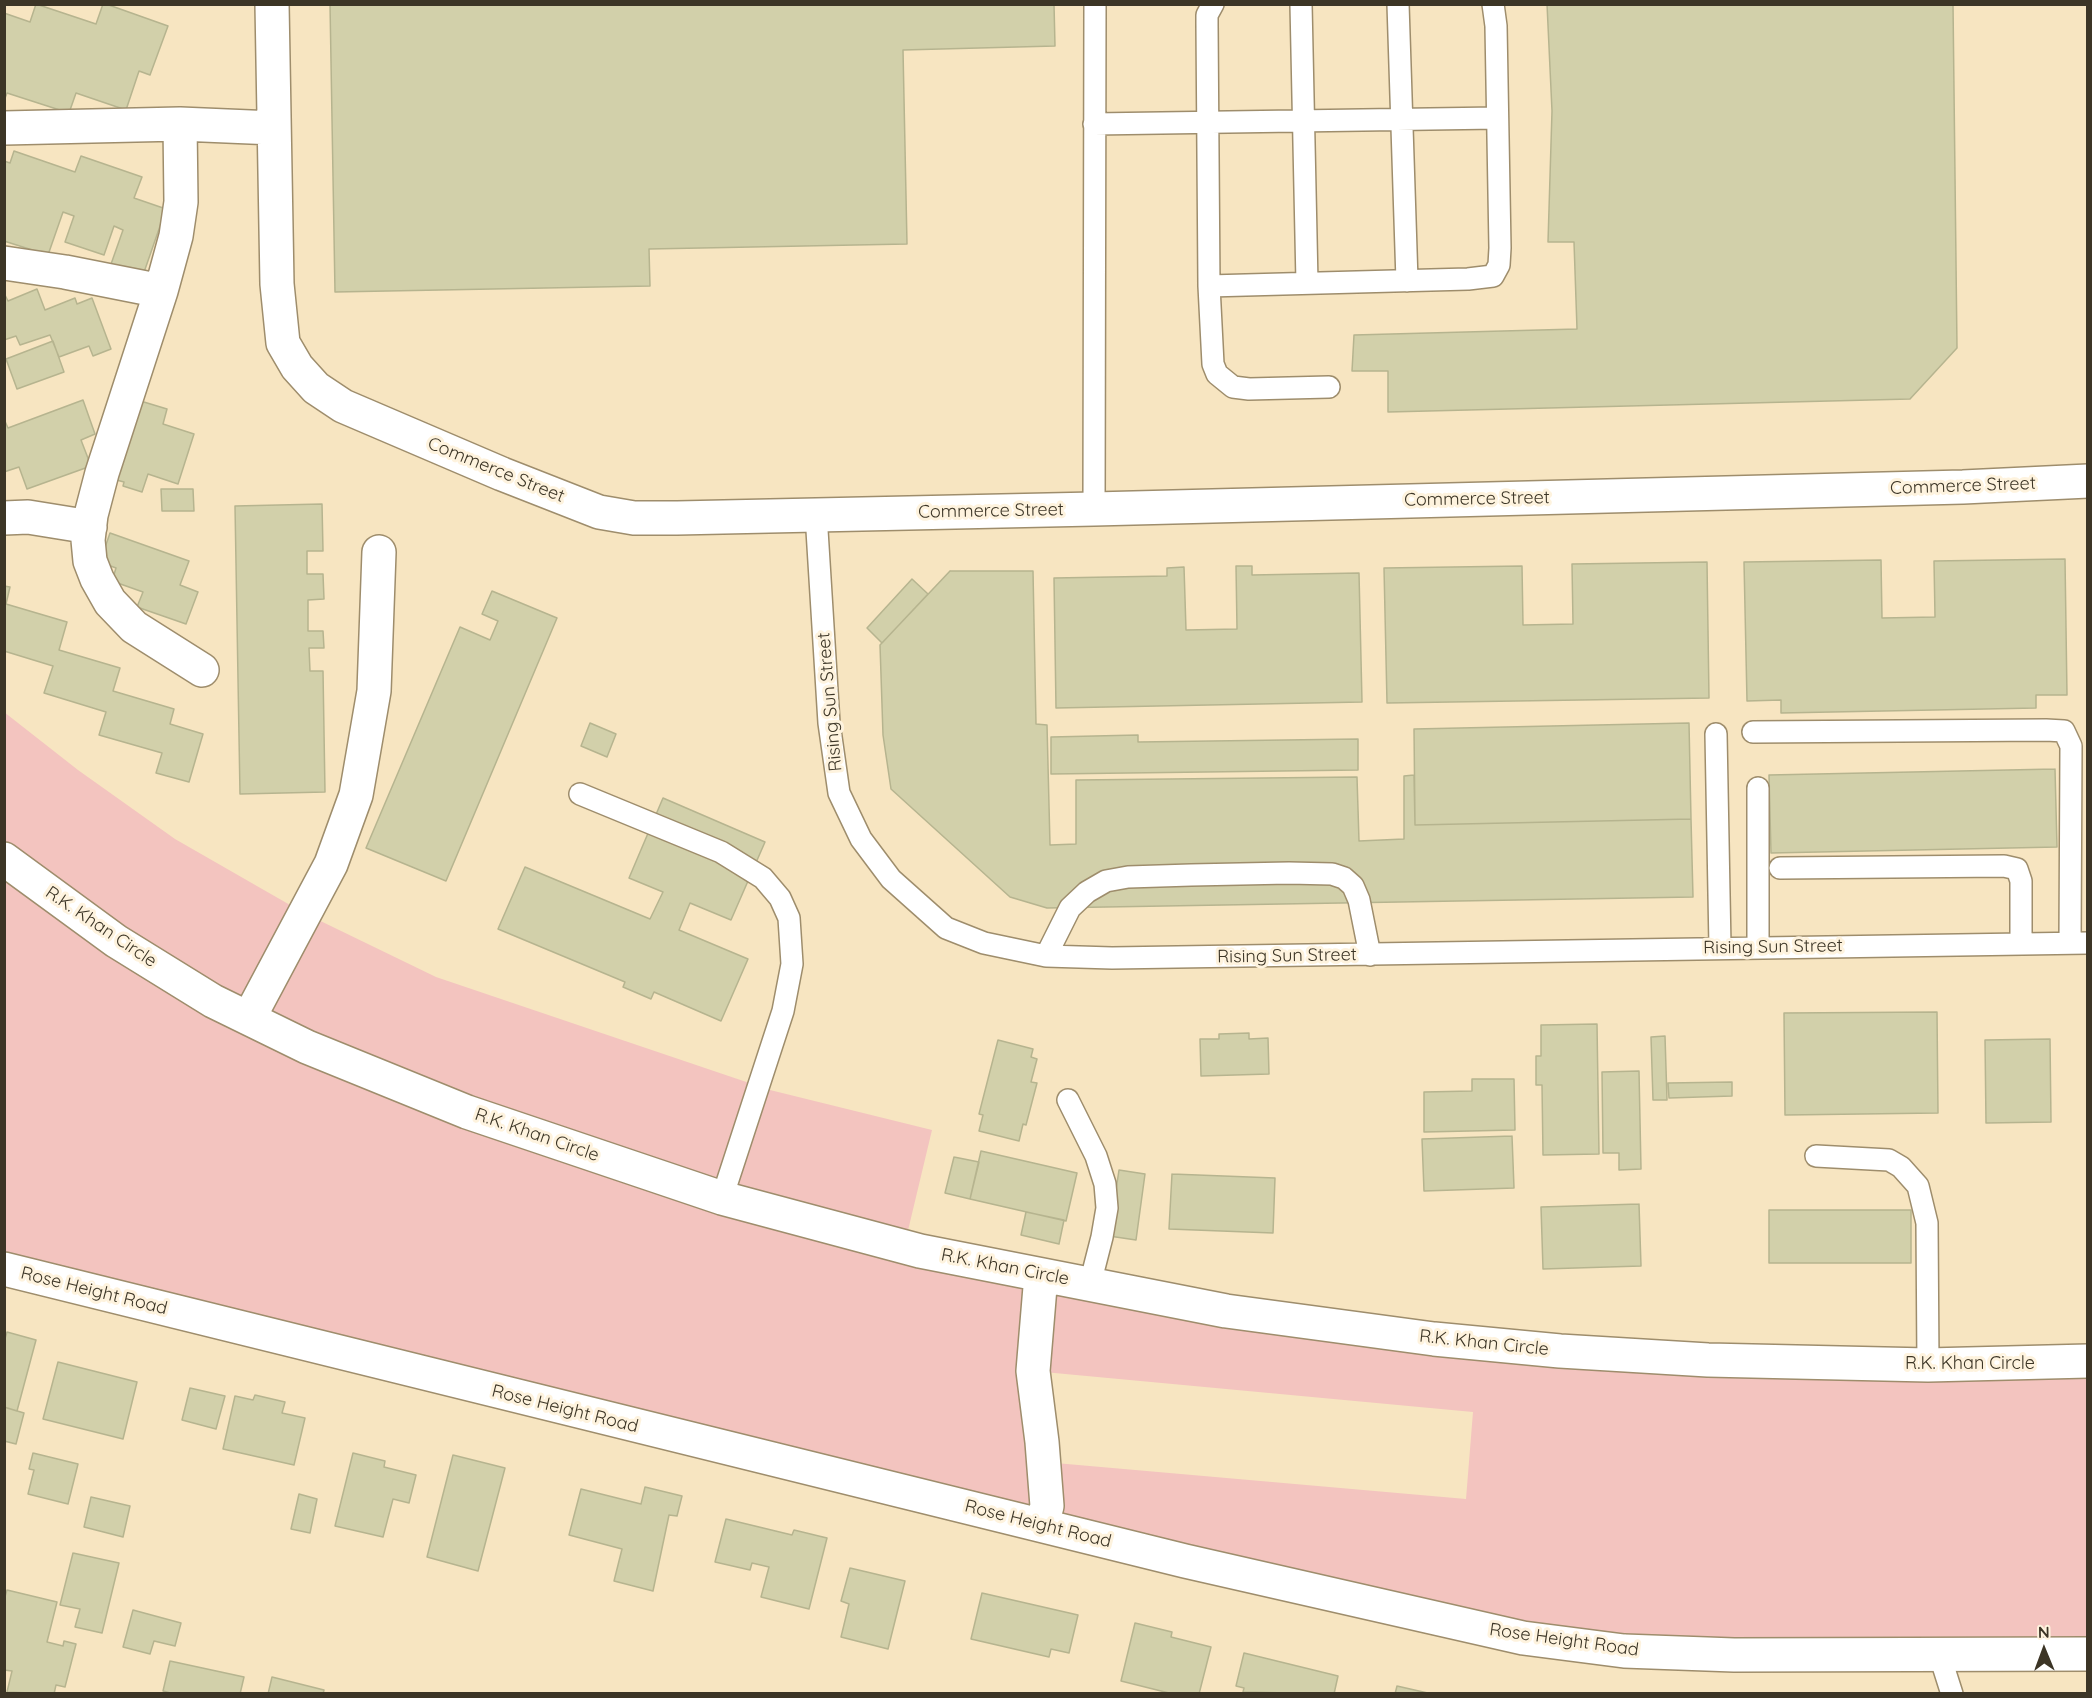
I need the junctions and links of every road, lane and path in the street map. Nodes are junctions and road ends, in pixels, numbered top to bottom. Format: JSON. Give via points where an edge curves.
{"nodes":[{"id":1,"x":272,"y":4,"type":"edge"},
{"id":2,"x":1095,"y":4,"type":"edge"},
{"id":3,"x":1213,"y":4,"type":"edge"},
{"id":4,"x":1300,"y":4,"type":"edge"},
{"id":5,"x":1398,"y":4,"type":"edge"},
{"id":6,"x":1493,"y":4,"type":"edge"},
{"id":7,"x":1497,"y":118,"type":"junction"},
{"id":8,"x":1402,"y":120,"type":"junction"},
{"id":9,"x":1304,"y":121,"type":"junction"},
{"id":10,"x":1208,"y":123,"type":"junction"},
{"id":11,"x":180,"y":124,"type":"junction"},
{"id":12,"x":1094,"y":124,"type":"junction"},
{"id":13,"x":4,"y":128,"type":"edge"},
{"id":14,"x":274,"y":128,"type":"junction"},
{"id":15,"x":4,"y":263,"type":"edge"},
{"id":16,"x":1407,"y":281,"type":"junction"},
{"id":17,"x":1307,"y":283,"type":"junction"},
{"id":18,"x":1209,"y":286,"type":"junction"},
{"id":19,"x":161,"y":291,"type":"junction"},
{"id":20,"x":1329,"y":387,"type":"dead end"},
{"id":21,"x":2088,"y":481,"type":"edge"},
{"id":22,"x":1094,"y":509,"type":"junction"},
{"id":23,"x":816,"y":514,"type":"junction"},
{"id":24,"x":4,"y":518,"type":"edge"},
{"id":25,"x":90,"y":527,"type":"junction"},
{"id":26,"x":379,"y":552,"type":"dead end"},
{"id":27,"x":202,"y":670,"type":"dead end"},
{"id":28,"x":1753,"y":732,"type":"dead end"},
{"id":29,"x":1716,"y":734,"type":"dead end"},
{"id":30,"x":1758,"y":788,"type":"dead end"},
{"id":31,"x":580,"y":794,"type":"dead end"},
{"id":32,"x":4,"y":859,"type":"edge"},
{"id":33,"x":1780,"y":868,"type":"dead end"},
{"id":34,"x":2079,"y":943,"type":"edge"},
{"id":35,"x":2021,"y":944,"type":"junction"},
{"id":36,"x":1720,"y":947,"type":"junction"},
{"id":37,"x":1758,"y":947,"type":"junction"},
{"id":38,"x":1370,"y":955,"type":"junction"},
{"id":39,"x":1046,"y":956,"type":"junction"},
{"id":40,"x":249,"y":1018,"type":"junction"},
{"id":41,"x":1068,"y":1100,"type":"dead end"},
{"id":42,"x":1816,"y":1156,"type":"dead end"},
{"id":43,"x":722,"y":1198,"type":"junction"},
{"id":44,"x":4,"y":1269,"type":"edge"},
{"id":45,"x":1041,"y":1275,"type":"junction"},
{"id":46,"x":1090,"y":1284,"type":"junction"},
{"id":47,"x":2088,"y":1362,"type":"edge"},
{"id":48,"x":1928,"y":1365,"type":"junction"},
{"id":49,"x":1042,"y":1524,"type":"junction"},
{"id":50,"x":1939,"y":1653,"type":"junction"},
{"id":51,"x":2088,"y":1654,"type":"edge"},
{"id":52,"x":1952,"y":1694,"type":"edge"}],
"edges":[{"from":1,"to":14,"type":"street","name":"Commerce Street"},
{"from":2,"to":12,"type":"lane"},
{"from":3,"to":10,"type":"lane","via":[[1207,15]]},
{"from":4,"to":9,"type":"lane"},
{"from":5,"to":8,"type":"lane"},
{"from":6,"to":7,"type":"lane"},
{"from":7,"to":8,"type":"lane"},
{"from":7,"to":16,"type":"lane","via":[[1497,272],[1485,278]]},
{"from":8,"to":9,"type":"lane"},
{"from":8,"to":16,"type":"lane"},
{"from":9,"to":10,"type":"lane"},
{"from":9,"to":17,"type":"lane"},
{"from":10,"to":12,"type":"lane"},
{"from":10,"to":18,"type":"lane"},
{"from":11,"to":13,"type":"street"},
{"from":11,"to":14,"type":"street"},
{"from":11,"to":19,"type":"street","via":[[181,202]]},
{"from":12,"to":22,"type":"lane"},
{"from":14,"to":23,"type":"street","name":"Commerce Street","via":[[277,284],[283,343],[297,368],[316,388],[343,406],[599,512],[634,518]]},
{"from":15,"to":19,"type":"street"},
{"from":16,"to":17,"type":"lane"},
{"from":17,"to":18,"type":"lane"},
{"from":18,"to":20,"type":"lane","via":[[1213,364],[1221,379],[1233,387],[1249,389]]},
{"from":19,"to":25,"type":"street","via":[[102,473]]},
{"from":21,"to":22,"type":"street","name":"Commerce Street"},
{"from":22,"to":23,"type":"street","name":"Commerce Street"},
{"from":23,"to":39,"type":"lane","name":"Rising Sun Street","via":[[829,723],[839,793],[861,839],[891,879],[946,928],[984,943]]},
{"from":24,"to":25,"type":"street","via":[[28,517]]},
{"from":25,"to":27,"type":"street","via":[[90,561],[110,602],[134,627]]},
{"from":26,"to":40,"type":"street","via":[[374,691],[356,795],[331,864]]},
{"from":28,"to":34,"type":"lane","via":[[2064,731],[2071,746]]},
{"from":29,"to":36,"type":"lane"},
{"from":30,"to":37,"type":"lane"},
{"from":31,"to":43,"type":"lane","via":[[721,852],[763,878],[780,898],[789,918],[792,964],[783,1011]]},
{"from":32,"to":40,"type":"street","name":"R.K. Khan Circle","via":[[116,941],[213,1001]]},
{"from":33,"to":35,"type":"lane","via":[[2017,869],[2021,881]]},
{"from":34,"to":35,"type":"lane","name":"Rising Sun Street"},
{"from":35,"to":37,"type":"lane","name":"Rising Sun Street"},
{"from":36,"to":37,"type":"lane","name":"Rising Sun Street"},
{"from":36,"to":38,"type":"lane","name":"Rising Sun Street"},
{"from":38,"to":39,"type":"lane","name":"Rising Sun Street"},
{"from":38,"to":39,"type":"lane","via":[[1353,886],[1332,874],[1289,873],[1191,874],[1107,881],[1070,908]]},
{"from":40,"to":43,"type":"street","name":"R.K. Khan Circle","via":[[307,1047],[467,1112]]},
{"from":41,"to":46,"type":"lane","via":[[1096,1156],[1105,1184],[1107,1208]]},
{"from":42,"to":48,"type":"lane","via":[[1889,1160],[1918,1186],[1927,1223]]},
{"from":43,"to":45,"type":"street","name":"R.K. Khan Circle","via":[[920,1251]]},
{"from":44,"to":49,"type":"street","name":"Rose Height Road"},
{"from":45,"to":46,"type":"street","name":"R.K. Khan Circle"},
{"from":45,"to":49,"type":"street","via":[[1033,1371],[1047,1506]]},
{"from":46,"to":48,"type":"street","name":"R.K. Khan Circle","via":[[1226,1311],[1434,1339],[1708,1360]]},
{"from":47,"to":48,"type":"street","name":"R.K. Khan Circle"},
{"from":49,"to":50,"type":"street","name":"Rose Height Road","via":[[1185,1561],[1523,1638],[1624,1651],[1734,1655]]},
{"from":50,"to":51,"type":"street","name":"Rose Height Road"},
{"from":50,"to":52,"type":"lane"}]}
